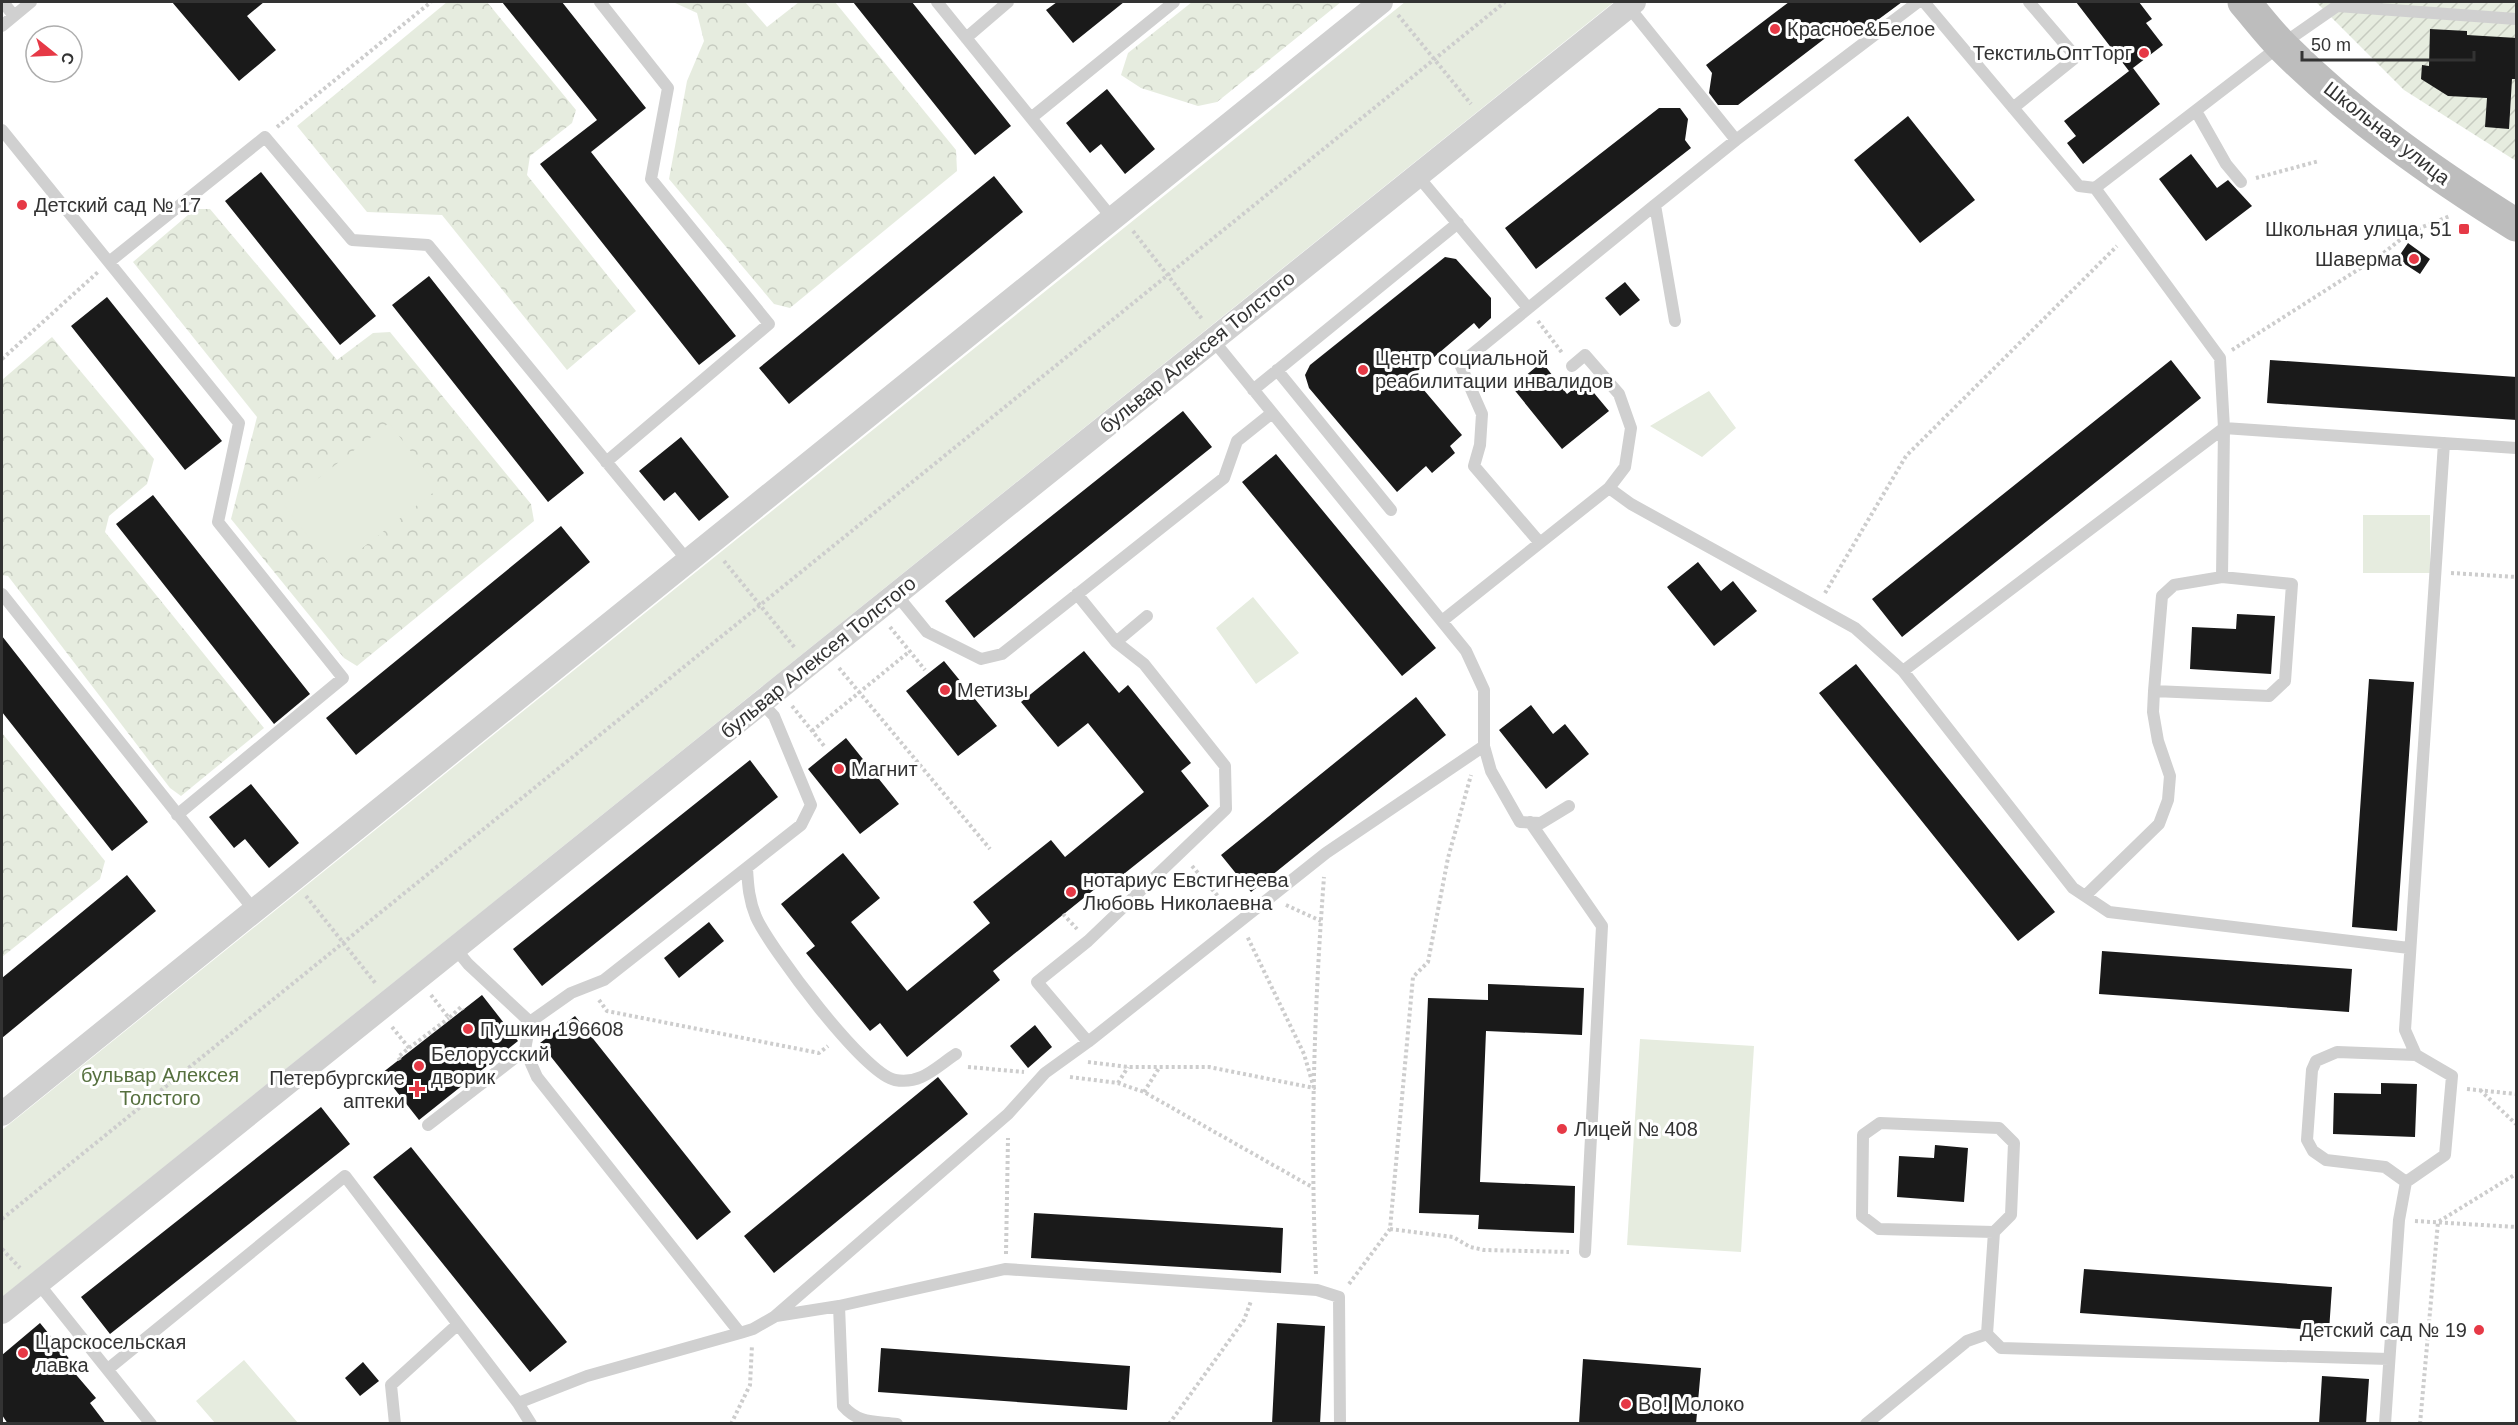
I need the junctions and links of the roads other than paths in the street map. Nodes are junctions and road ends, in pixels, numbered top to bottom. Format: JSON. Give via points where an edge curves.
{"nodes":[{"id":1,"x":3,"y":2,"type":"edge"},
{"id":2,"x":31,"y":2,"type":"edge"},
{"id":3,"x":600,"y":2,"type":"edge"},
{"id":4,"x":937,"y":2,"type":"edge"},
{"id":5,"x":1008,"y":2,"type":"edge"},
{"id":6,"x":1174,"y":2,"type":"edge"},
{"id":7,"x":1918,"y":2,"type":"edge"},
{"id":8,"x":1924,"y":2,"type":"edge"},
{"id":9,"x":2029,"y":2,"type":"edge"},
{"id":10,"x":2244,"y":2,"type":"edge"},
{"id":11,"x":1631,"y":4,"type":"edge"},
{"id":12,"x":1388,"y":6,"type":"edge"},
{"id":13,"x":14,"y":16,"type":"junction"},
{"id":14,"x":2517,"y":19,"type":"edge"},
{"id":15,"x":2,"y":26,"type":"edge"},
{"id":16,"x":966,"y":38,"type":"junction"},
{"id":17,"x":2281,"y":45,"type":"junction"},
{"id":18,"x":2013,"y":108,"type":"junction"},
{"id":19,"x":2196,"y":111,"type":"junction"},
{"id":20,"x":1031,"y":118,"type":"junction"},
{"id":21,"x":2,"y":130,"type":"edge"},
{"id":22,"x":1736,"y":140,"type":"junction"},
{"id":23,"x":1418,"y":175,"type":"junction"},
{"id":24,"x":2241,"y":182,"type":"road end"},
{"id":25,"x":2095,"y":188,"type":"junction"},
{"id":26,"x":1655,"y":205,"type":"junction"},
{"id":27,"x":1120,"y":222,"type":"junction"},
{"id":28,"x":1458,"y":223,"type":"junction"},
{"id":29,"x":2517,"y":225,"type":"edge"},
{"id":30,"x":109,"y":262,"type":"junction"},
{"id":31,"x":1528,"y":308,"type":"junction"},
{"id":32,"x":1674,"y":321,"type":"dead end"},
{"id":33,"x":1204,"y":334,"type":"junction"},
{"id":34,"x":1572,"y":366,"type":"road end"},
{"id":35,"x":1277,"y":370,"type":"junction"},
{"id":36,"x":1253,"y":390,"type":"junction"},
{"id":37,"x":1272,"y":413,"type":"junction"},
{"id":38,"x":2224,"y":428,"type":"junction"},
{"id":39,"x":2444,"y":443,"type":"junction"},
{"id":40,"x":2517,"y":448,"type":"edge"},
{"id":41,"x":606,"y":462,"type":"junction"},
{"id":42,"x":1609,"y":489,"type":"junction"},
{"id":43,"x":1391,"y":510,"type":"dead end"},
{"id":44,"x":1540,"y":543,"type":"junction"},
{"id":45,"x":688,"y":561,"type":"junction"},
{"id":46,"x":2222,"y":577,"type":"junction"},
{"id":47,"x":2,"y":594,"type":"edge"},
{"id":48,"x":896,"y":594,"type":"junction"},
{"id":49,"x":1077,"y":594,"type":"junction"},
{"id":50,"x":1147,"y":616,"type":"dead end"},
{"id":51,"x":1442,"y":621,"type":"junction"},
{"id":52,"x":1116,"y":642,"type":"junction"},
{"id":53,"x":1903,"y":671,"type":"junction"},
{"id":54,"x":2154,"y":691,"type":"junction"},
{"id":55,"x":761,"y":702,"type":"junction"},
{"id":56,"x":1480,"y":749,"type":"junction"},
{"id":57,"x":1569,"y":806,"type":"dead end"},
{"id":58,"x":177,"y":815,"type":"junction"},
{"id":59,"x":1530,"y":822,"type":"junction"},
{"id":60,"x":747,"y":868,"type":"junction"},
{"id":61,"x":2085,"y":896,"type":"junction"},
{"id":62,"x":254,"y":910,"type":"junction"},
{"id":63,"x":455,"y":948,"type":"junction"},
{"id":64,"x":2409,"y":948,"type":"junction"},
{"id":65,"x":530,"y":1022,"type":"junction"},
{"id":66,"x":1088,"y":1042,"type":"junction"},
{"id":67,"x":525,"y":1050,"type":"junction"},
{"id":68,"x":956,"y":1054,"type":"dead end"},
{"id":69,"x":2416,"y":1055,"type":"junction"},
{"id":70,"x":2,"y":1114,"type":"edge"},
{"id":71,"x":428,"y":1125,"type":"dead end"},
{"id":72,"x":2406,"y":1182,"type":"junction"},
{"id":73,"x":1994,"y":1232,"type":"junction"},
{"id":74,"x":1584,"y":1252,"type":"road end"},
{"id":75,"x":38,"y":1283,"type":"junction"},
{"id":76,"x":839,"y":1306,"type":"junction"},
{"id":77,"x":2,"y":1312,"type":"edge"},
{"id":78,"x":774,"y":1317,"type":"junction"},
{"id":79,"x":457,"y":1325,"type":"junction"},
{"id":80,"x":740,"y":1333,"type":"junction"},
{"id":81,"x":1987,"y":1334,"type":"junction"},
{"id":82,"x":2389,"y":1359,"type":"junction"},
{"id":83,"x":108,"y":1369,"type":"junction"},
{"id":84,"x":518,"y":1403,"type":"junction"},
{"id":85,"x":151,"y":1424,"type":"edge"},
{"id":86,"x":394,"y":1424,"type":"edge"},
{"id":87,"x":531,"y":1424,"type":"edge"},
{"id":88,"x":897,"y":1424,"type":"edge"},
{"id":89,"x":1340,"y":1424,"type":"edge"},
{"id":90,"x":1866,"y":1424,"type":"edge"},
{"id":91,"x":2385,"y":1424,"type":"edge"}],
"edges":[{"from":1,"to":13,"type":"lane"},
{"from":2,"to":13,"type":"lane"},
{"from":3,"to":41,"type":"lane","via":[[668,88],[651,178],[768,324]]},
{"from":4,"to":16,"type":"lane"},
{"from":5,"to":16,"type":"lane"},
{"from":6,"to":20,"type":"lane"},
{"from":7,"to":22,"type":"lane"},
{"from":8,"to":18,"type":"lane"},
{"from":9,"to":18,"type":"lane","via":[[2076,57]]},
{"from":10,"to":17,"type":"street","name":"Школьная улица"},
{"from":11,"to":22,"type":"lane"},
{"from":11,"to":23,"type":"street","name":"бульвар Алексея Толстого"},
{"from":12,"to":27,"type":"street"},
{"from":13,"to":15,"type":"lane"},
{"from":14,"to":17,"type":"lane","via":[[2337,6]]},
{"from":16,"to":20,"type":"lane"},
{"from":17,"to":19,"type":"lane"},
{"from":17,"to":29,"type":"street","name":"Школьная улица","via":[[2334,95],[2387,137]]},
{"from":18,"to":25,"type":"lane","via":[[2079,186]]},
{"from":19,"to":24,"type":"lane","via":[[2226,164]]},
{"from":19,"to":25,"type":"lane"},
{"from":20,"to":27,"type":"lane"},
{"from":21,"to":30,"type":"lane"},
{"from":22,"to":26,"type":"lane"},
{"from":23,"to":28,"type":"lane"},
{"from":23,"to":33,"type":"street","name":"бульвар Алексея Толстого"},
{"from":25,"to":38,"type":"lane","via":[[2220,358]]},
{"from":26,"to":31,"type":"lane"},
{"from":26,"to":32,"type":"lane"},
{"from":27,"to":45,"type":"street"},
{"from":28,"to":31,"type":"lane"},
{"from":28,"to":35,"type":"lane"},
{"from":30,"to":41,"type":"lane","via":[[264,137],[352,240],[428,245]]},
{"from":30,"to":58,"type":"lane","via":[[239,423],[218,522],[343,678]]},
{"from":31,"to":44,"type":"lane","via":[[1460,364],[1482,414],[1474,466]]},
{"from":33,"to":36,"type":"lane"},
{"from":33,"to":48,"type":"street","name":"бульвар Алексея Толстого"},
{"from":34,"to":42,"type":"lane","via":[[1585,356],[1619,393],[1631,428],[1625,467]]},
{"from":35,"to":36,"type":"lane"},
{"from":35,"to":43,"type":"lane"},
{"from":36,"to":37,"type":"lane"},
{"from":37,"to":49,"type":"lane","via":[[1237,441],[1224,478]]},
{"from":37,"to":51,"type":"lane"},
{"from":38,"to":39,"type":"lane"},
{"from":38,"to":46,"type":"lane"},
{"from":38,"to":53,"type":"lane"},
{"from":39,"to":40,"type":"lane"},
{"from":39,"to":64,"type":"lane"},
{"from":41,"to":45,"type":"lane"},
{"from":42,"to":44,"type":"lane"},
{"from":42,"to":53,"type":"lane","via":[[1855,628]]},
{"from":44,"to":51,"type":"lane"},
{"from":45,"to":62,"type":"street"},
{"from":46,"to":54,"type":"lane","via":[[2174,585],[2162,596]]},
{"from":46,"to":54,"type":"lane","via":[[2292,584],[2285,681],[2269,696]]},
{"from":47,"to":58,"type":"lane"},
{"from":48,"to":49,"type":"lane","via":[[927,632],[981,659],[1002,654]]},
{"from":48,"to":55,"type":"street","name":"бульвар Алексея Толстого"},
{"from":49,"to":52,"type":"lane"},
{"from":50,"to":52,"type":"lane"},
{"from":51,"to":56,"type":"lane","via":[[1466,651],[1484,690]]},
{"from":52,"to":66,"type":"lane","via":[[1144,664],[1225,766],[1226,809],[1088,941],[1037,982]]},
{"from":53,"to":61,"type":"lane","via":[[2073,888]]},
{"from":54,"to":61,"type":"lane","via":[[2158,741],[2170,776],[2169,800],[2159,824]]},
{"from":55,"to":60,"type":"lane","via":[[774,716],[811,805],[801,825]]},
{"from":55,"to":63,"type":"street","name":"бульвар Алексея Толстого"},
{"from":56,"to":59,"type":"lane","via":[[1521,822]]},
{"from":56,"to":66,"type":"lane","via":[[1326,854]]},
{"from":57,"to":59,"type":"lane","via":[[1541,823]]},
{"from":58,"to":62,"type":"lane"},
{"from":59,"to":74,"type":"lane","via":[[1602,926]]},
{"from":60,"to":65,"type":"lane","via":[[604,980],[571,993]]},
{"from":60,"to":68,"type":"lane","via":[[748,897],[758,920],[813,1000],[875,1070],[893,1080],[915,1082]]},
{"from":61,"to":64,"type":"lane","via":[[2109,912]]},
{"from":62,"to":70,"type":"street"},
{"from":63,"to":65,"type":"lane"},
{"from":63,"to":75,"type":"street","name":"бульвар Алексея Толстого"},
{"from":64,"to":69,"type":"lane","via":[[2405,1030]]},
{"from":65,"to":67,"type":"lane"},
{"from":66,"to":78,"type":"lane","via":[[1045,1074],[1008,1114]]},
{"from":67,"to":71,"type":"lane"},
{"from":67,"to":80,"type":"lane","via":[[537,1077]]},
{"from":69,"to":72,"type":"lane","via":[[2452,1076],[2445,1155]]},
{"from":69,"to":72,"type":"lane","via":[[2337,1052],[2316,1061],[2311,1082],[2307,1140],[2313,1151],[2326,1160],[2385,1167]]},
{"from":72,"to":82,"type":"lane","via":[[2399,1220]]},
{"from":73,"to":73,"type":"lane","via":[[2011,1215],[2014,1143],[1999,1128],[1880,1123],[1863,1135],[1862,1216],[1879,1229]]},
{"from":73,"to":81,"type":"lane"},
{"from":75,"to":77,"type":"street","name":"бульвар Алексея Толстого"},
{"from":75,"to":83,"type":"lane"},
{"from":76,"to":78,"type":"lane"},
{"from":76,"to":88,"type":"lane","via":[[843,1406],[852,1416]]},
{"from":76,"to":89,"type":"lane","via":[[1005,1269],[1317,1290],[1339,1297]]},
{"from":78,"to":80,"type":"lane"},
{"from":79,"to":83,"type":"lane","via":[[345,1176]]},
{"from":79,"to":84,"type":"lane"},
{"from":79,"to":86,"type":"lane","via":[[391,1385]]},
{"from":80,"to":84,"type":"lane","via":[[587,1376]]},
{"from":81,"to":82,"type":"lane","via":[[2001,1348]]},
{"from":81,"to":90,"type":"lane","via":[[1967,1341]]},
{"from":82,"to":91,"type":"lane"},
{"from":83,"to":85,"type":"lane"},
{"from":84,"to":87,"type":"lane"}]}
